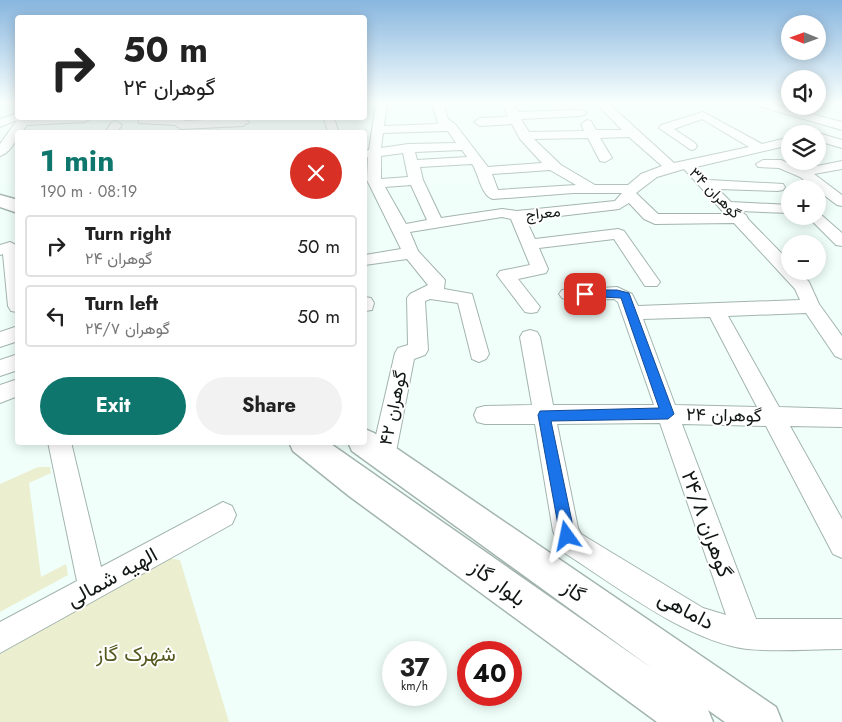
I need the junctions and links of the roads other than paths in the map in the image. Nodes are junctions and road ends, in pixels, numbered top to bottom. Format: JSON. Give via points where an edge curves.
{"nodes":[{"id":1,"x":524,"y":136,"type":"edge"},
{"id":2,"x":10,"y":137,"type":"edge"},
{"id":3,"x":375,"y":137,"type":"edge"},
{"id":4,"x":459,"y":137,"type":"edge"},
{"id":5,"x":593,"y":137,"type":"edge"},
{"id":6,"x":636,"y":137,"type":"edge"},
{"id":7,"x":678,"y":137,"type":"edge"},
{"id":8,"x":735,"y":137,"type":"edge"},
{"id":9,"x":826,"y":137,"type":"edge"},
{"id":10,"x":781,"y":143,"type":"edge"},
{"id":11,"x":842,"y":144,"type":"edge"},
{"id":12,"x":466,"y":146,"type":"junction"},
{"id":13,"x":691,"y":146,"type":"dead end"},
{"id":14,"x":15,"y":147,"type":"edge"},
{"id":15,"x":408,"y":148,"type":"junction"},
{"id":16,"x":2,"y":149,"type":"edge"},
{"id":17,"x":755,"y":150,"type":"junction"},
{"id":18,"x":370,"y":153,"type":"edge"},
{"id":19,"x":605,"y":158,"type":"dead end"},
{"id":20,"x":412,"y":164,"type":"junction"},
{"id":21,"x":687,"y":164,"type":"junction"},
{"id":22,"x":762,"y":164,"type":"junction"},
{"id":23,"x":480,"y":165,"type":"junction"},
{"id":24,"x":842,"y":165,"type":"edge"},
{"id":25,"x":552,"y":166,"type":"junction"},
{"id":26,"x":671,"y":167,"type":"junction"},
{"id":27,"x":803,"y":173,"type":"junction"},
{"id":28,"x":416,"y":180,"type":"junction"},
{"id":29,"x":372,"y":182,"type":"edge"},
{"id":30,"x":706,"y":184,"type":"junction"},
{"id":31,"x":778,"y":186,"type":"junction"},
{"id":32,"x":0,"y":187,"type":"edge"},
{"id":33,"x":781,"y":188,"type":"edge"},
{"id":34,"x":592,"y":189,"type":"junction"},
{"id":35,"x":15,"y":190,"type":"edge"},
{"id":36,"x":631,"y":192,"type":"junction"},
{"id":37,"x":0,"y":201,"type":"edge"},
{"id":38,"x":842,"y":202,"type":"edge"},
{"id":39,"x":15,"y":206,"type":"edge"},
{"id":40,"x":728,"y":206,"type":"junction"},
{"id":41,"x":600,"y":207,"type":"junction"},
{"id":42,"x":781,"y":209,"type":"edge"},
{"id":43,"x":517,"y":216,"type":"junction"},
{"id":44,"x":741,"y":218,"type":"junction"},
{"id":45,"x":435,"y":222,"type":"junction"},
{"id":46,"x":824,"y":225,"type":"edge"},
{"id":47,"x":401,"y":229,"type":"junction"},
{"id":48,"x":618,"y":234,"type":"junction"},
{"id":49,"x":842,"y":240,"type":"edge"},
{"id":50,"x":530,"y":244,"type":"junction"},
{"id":51,"x":0,"y":250,"type":"edge"},
{"id":52,"x":411,"y":252,"type":"junction"},
{"id":53,"x":367,"y":260,"type":"edge"},
{"id":54,"x":651,"y":282,"type":"dead end"},
{"id":55,"x":428,"y":293,"type":"junction"},
{"id":56,"x":568,"y":294,"type":"dead end"},
{"id":57,"x":811,"y":306,"type":"junction"},
{"id":58,"x":530,"y":307,"type":"dead end"},
{"id":59,"x":11,"y":308,"type":"edge"},
{"id":60,"x":716,"y":310,"type":"junction"},
{"id":61,"x":632,"y":313,"type":"junction"},
{"id":62,"x":15,"y":334,"type":"edge"},
{"id":63,"x":530,"y":337,"type":"dead end"},
{"id":64,"x":0,"y":340,"type":"edge"},
{"id":65,"x":842,"y":351,"type":"edge"},
{"id":66,"x":479,"y":354,"type":"dead end"},
{"id":67,"x":15,"y":363,"type":"edge"},
{"id":68,"x":0,"y":368,"type":"edge"},
{"id":69,"x":15,"y":388,"type":"edge"},
{"id":70,"x":0,"y":394,"type":"edge"},
{"id":71,"x":668,"y":414,"type":"junction"},
{"id":72,"x":485,"y":415,"type":"dead end"},
{"id":73,"x":544,"y":415,"type":"junction"},
{"id":74,"x":773,"y":416,"type":"junction"},
{"id":75,"x":842,"y":418,"type":"edge"},
{"id":76,"x":61,"y":445,"type":"edge"},
{"id":77,"x":308,"y":445,"type":"edge"},
{"id":78,"x":373,"y":450,"type":"edge"},
{"id":79,"x":360,"y":485,"type":"junction"},
{"id":80,"x":223,"y":514,"type":"dead end"},
{"id":81,"x":842,"y":545,"type":"edge"},
{"id":82,"x":92,"y":588,"type":"junction"},
{"id":83,"x":747,"y":634,"type":"junction"},
{"id":84,"x":842,"y":634,"type":"edge"},
{"id":85,"x":0,"y":638,"type":"edge"},
{"id":86,"x":692,"y":722,"type":"edge"},
{"id":87,"x":761,"y":722,"type":"edge"}],
"edges":[{"from":1,"to":25,"type":"street"},
{"from":2,"to":16,"type":"street"},
{"from":3,"to":18,"type":"street","name":"گوهران ۴۲"},
{"from":4,"to":12,"type":"street"},
{"from":5,"to":19,"type":"street"},
{"from":6,"to":26,"type":"street","name":"گوهران ۳۴"},
{"from":7,"to":13,"type":"street"},
{"from":8,"to":17,"type":"street"},
{"from":9,"to":11,"type":"street"},
{"from":10,"to":17,"type":"street"},
{"from":12,"to":15,"type":"street"},
{"from":12,"to":23,"type":"street"},
{"from":14,"to":16,"type":"street"},
{"from":15,"to":18,"type":"street"},
{"from":15,"to":20,"type":"street"},
{"from":17,"to":21,"type":"street"},
{"from":17,"to":22,"type":"street"},
{"from":18,"to":29,"type":"street","name":"گوهران ۴۲"},
{"from":20,"to":23,"type":"street"},
{"from":20,"to":28,"type":"street"},
{"from":21,"to":26,"type":"street","name":"گوهران ۳۴"},
{"from":21,"to":30,"type":"street","name":"گوهران ۳۴"},
{"from":22,"to":27,"type":"street","via":[[781,164],[796,173]]},
{"from":22,"to":31,"type":"street"},
{"from":23,"to":25,"type":"street"},
{"from":23,"to":34,"type":"street","via":[[493,195]]},
{"from":24,"to":27,"type":"street"},
{"from":25,"to":34,"type":"street"},
{"from":26,"to":36,"type":"street","name":"معراج","via":[[653,171]]},
{"from":27,"to":38,"type":"street"},
{"from":28,"to":29,"type":"street"},
{"from":28,"to":45,"type":"street"},
{"from":29,"to":47,"type":"street","name":"گوهران ۴۲"},
{"from":30,"to":31,"type":"street"},
{"from":30,"to":40,"type":"street","name":"گوهران ۳۴"},
{"from":31,"to":33,"type":"street"},
{"from":32,"to":35,"type":"main road"},
{"from":34,"to":36,"type":"street"},
{"from":36,"to":41,"type":"street","name":"معراج","via":[[619,205]]},
{"from":36,"to":44,"type":"street","via":[[655,220]]},
{"from":37,"to":39,"type":"main road"},
{"from":40,"to":42,"type":"street"},
{"from":40,"to":44,"type":"street","name":"گوهران ۳۴"},
{"from":41,"to":43,"type":"street","name":"معراج"},
{"from":41,"to":48,"type":"street"},
{"from":43,"to":45,"type":"street","name":"معراج","via":[[502,213]]},
{"from":43,"to":50,"type":"street"},
{"from":44,"to":57,"type":"street","name":"گوهران ۳۴","via":[[803,286]]},
{"from":45,"to":47,"type":"street","name":"معراج"},
{"from":46,"to":49,"type":"street"},
{"from":47,"to":52,"type":"street","name":"گوهران ۴۲"},
{"from":48,"to":50,"type":"street"},
{"from":48,"to":54,"type":"street"},
{"from":50,"to":58,"type":"street","via":[[540,269],[506,275]]},
{"from":51,"to":59,"type":"street","via":[[10,247]]},
{"from":52,"to":53,"type":"street"},
{"from":52,"to":55,"type":"street","name":"گوهران ۴۲","via":[[436,280],[436,289]]},
{"from":55,"to":66,"type":"street","via":[[466,298]]},
{"from":55,"to":78,"type":"street","name":"گوهران ۴۲","via":[[416,298],[418,350],[405,353]]},
{"from":56,"to":61,"type":"street","name":"گوهران ۲۴/۸","via":[[622,294]]},
{"from":57,"to":60,"type":"street"},
{"from":57,"to":65,"type":"street","name":"گوهران ۳۴"},
{"from":60,"to":61,"type":"street"},
{"from":60,"to":74,"type":"street"},
{"from":61,"to":71,"type":"street","name":"گوهران ۲۴/۸"},
{"from":62,"to":64,"type":"street"},
{"from":63,"to":73,"type":"street"},
{"from":67,"to":68,"type":"street"},
{"from":69,"to":70,"type":"street"},
{"from":71,"to":73,"type":"street","name":"گوهران ۲۴"},
{"from":71,"to":74,"type":"street","name":"گوهران ۲۴"},
{"from":71,"to":83,"type":"street","name":"گوهران ۲۴/۸"},
{"from":72,"to":73,"type":"street","name":"گوهران ۲۴"},
{"from":73,"to":83,"type":"street","name":"داماهی","via":[[566,531],[572,543],[693,618],[713,627]]},
{"from":74,"to":75,"type":"street","name":"گوهران ۲۴"},
{"from":74,"to":81,"type":"street"},
{"from":76,"to":82,"type":"street"},
{"from":77,"to":79,"type":"main road","name":"بلوار گاز"},
{"from":78,"to":79,"type":"main road"},
{"from":78,"to":87,"type":"main road","name":"گاز"},
{"from":79,"to":86,"type":"main road","name":"بلوار گاز"},
{"from":80,"to":82,"type":"street","name":"الهیه شمالی"},
{"from":82,"to":85,"type":"street","name":"الهیه شمالی"},
{"from":83,"to":84,"type":"street","name":"داماهی"}]}
